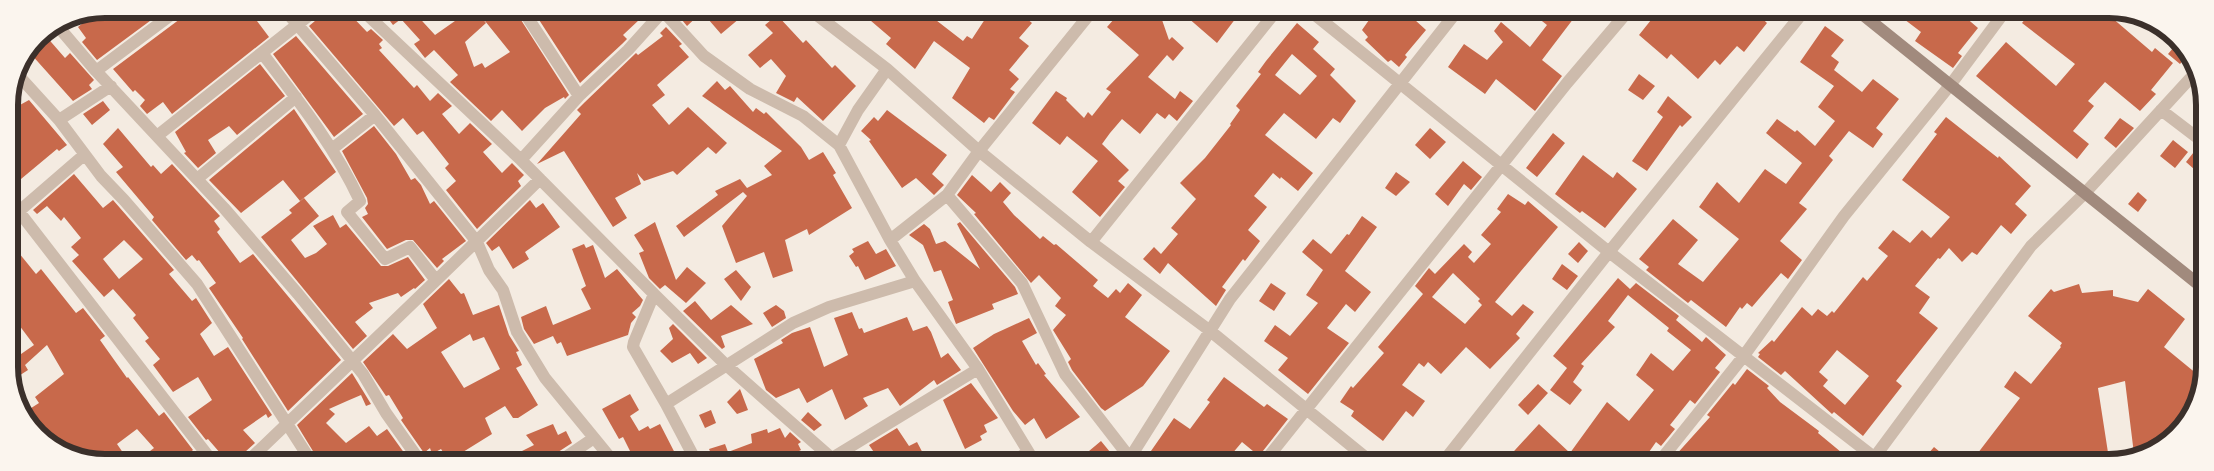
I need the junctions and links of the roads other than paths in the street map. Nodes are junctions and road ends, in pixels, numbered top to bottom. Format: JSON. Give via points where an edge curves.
{"nodes":[{"id":1,"x":167,"y":18,"type":"edge"},
{"id":2,"x":292,"y":18,"type":"edge"},
{"id":3,"x":305,"y":18,"type":"edge"},
{"id":4,"x":371,"y":18,"type":"edge"},
{"id":5,"x":528,"y":18,"type":"edge"},
{"id":6,"x":655,"y":18,"type":"edge"},
{"id":7,"x":670,"y":18,"type":"edge"},
{"id":8,"x":824,"y":18,"type":"edge"},
{"id":9,"x":1087,"y":18,"type":"edge"},
{"id":10,"x":1271,"y":18,"type":"edge"},
{"id":11,"x":1319,"y":18,"type":"edge"},
{"id":12,"x":1452,"y":18,"type":"edge"},
{"id":13,"x":1622,"y":18,"type":"edge"},
{"id":14,"x":1799,"y":18,"type":"edge"},
{"id":15,"x":1867,"y":18,"type":"edge"},
{"id":16,"x":2000,"y":18,"type":"edge"},
{"id":17,"x":297,"y":24,"type":"junction"},
{"id":18,"x":61,"y":30,"type":"edge"},
{"id":19,"x":262,"y":53,"type":"junction"},
{"id":20,"x":887,"y":69,"type":"junction"},
{"id":21,"x":96,"y":71,"type":"junction"},
{"id":22,"x":2192,"y":77,"type":"edge"},
{"id":23,"x":21,"y":79,"type":"edge"},
{"id":24,"x":1399,"y":83,"type":"junction"},
{"id":25,"x":1951,"y":84,"type":"junction"},
{"id":26,"x":111,"y":86,"type":"junction"},
{"id":27,"x":580,"y":96,"type":"junction"},
{"id":28,"x":296,"y":97,"type":"junction"},
{"id":29,"x":2161,"y":110,"type":"junction"},
{"id":30,"x":375,"y":116,"type":"junction"},
{"id":31,"x":59,"y":120,"type":"junction"},
{"id":32,"x":156,"y":136,"type":"junction"},
{"id":33,"x":2196,"y":137,"type":"edge"},
{"id":34,"x":839,"y":145,"type":"junction"},
{"id":35,"x":332,"y":149,"type":"junction"},
{"id":36,"x":979,"y":151,"type":"junction"},
{"id":37,"x":84,"y":155,"type":"junction"},
{"id":38,"x":521,"y":160,"type":"junction"},
{"id":39,"x":1502,"y":166,"type":"junction"},
{"id":40,"x":197,"y":179,"type":"junction"},
{"id":41,"x":540,"y":179,"type":"junction"},
{"id":42,"x":2085,"y":193,"type":"junction"},
{"id":43,"x":947,"y":195,"type":"junction"},
{"id":44,"x":18,"y":212,"type":"edge"},
{"id":45,"x":18,"y":220,"type":"edge"},
{"id":46,"x":890,"y":240,"type":"junction"},
{"id":47,"x":477,"y":242,"type":"junction"},
{"id":48,"x":1090,"y":242,"type":"junction"},
{"id":49,"x":1609,"y":252,"type":"junction"},
{"id":50,"x":435,"y":279,"type":"junction"},
{"id":51,"x":915,"y":281,"type":"junction"},
{"id":52,"x":2196,"y":282,"type":"edge"},
{"id":53,"x":654,"y":294,"type":"junction"},
{"id":54,"x":1209,"y":330,"type":"junction"},
{"id":55,"x":1743,"y":357,"type":"junction"},
{"id":56,"x":354,"y":362,"type":"junction"},
{"id":57,"x":726,"y":364,"type":"junction"},
{"id":58,"x":978,"y":369,"type":"junction"},
{"id":59,"x":666,"y":404,"type":"junction"},
{"id":60,"x":1307,"y":410,"type":"junction"},
{"id":61,"x":287,"y":423,"type":"junction"},
{"id":62,"x":594,"y":438,"type":"junction"},
{"id":63,"x":207,"y":454,"type":"edge"},
{"id":64,"x":255,"y":454,"type":"edge"},
{"id":65,"x":307,"y":454,"type":"edge"},
{"id":66,"x":415,"y":454,"type":"edge"},
{"id":67,"x":570,"y":454,"type":"edge"},
{"id":68,"x":607,"y":454,"type":"edge"},
{"id":69,"x":692,"y":454,"type":"edge"},
{"id":70,"x":824,"y":454,"type":"edge"},
{"id":71,"x":841,"y":454,"type":"edge"},
{"id":72,"x":1030,"y":454,"type":"edge"},
{"id":73,"x":1125,"y":454,"type":"edge"},
{"id":74,"x":1133,"y":454,"type":"edge"},
{"id":75,"x":1271,"y":454,"type":"edge"},
{"id":76,"x":1360,"y":454,"type":"edge"},
{"id":77,"x":1449,"y":454,"type":"edge"},
{"id":78,"x":1665,"y":454,"type":"edge"},
{"id":79,"x":1864,"y":454,"type":"edge"},
{"id":80,"x":1876,"y":454,"type":"edge"}],
"edges":[{"from":1,"to":21,"type":"street"},
{"from":2,"to":17,"type":"street"},
{"from":3,"to":17,"type":"street"},
{"from":4,"to":38,"type":"street"},
{"from":5,"to":27,"type":"street"},
{"from":6,"to":27,"type":"street"},
{"from":7,"to":34,"type":"street","via":[[704,56],[750,89],[803,116]]},
{"from":8,"to":20,"type":"street"},
{"from":9,"to":36,"type":"street"},
{"from":10,"to":48,"type":"street"},
{"from":11,"to":24,"type":"street"},
{"from":12,"to":24,"type":"street"},
{"from":13,"to":39,"type":"street"},
{"from":14,"to":49,"type":"street"},
{"from":15,"to":25,"type":"street"},
{"from":16,"to":25,"type":"street"},
{"from":17,"to":19,"type":"street"},
{"from":17,"to":30,"type":"street"},
{"from":18,"to":21,"type":"street"},
{"from":19,"to":28,"type":"street"},
{"from":19,"to":32,"type":"street"},
{"from":20,"to":34,"type":"street","via":[[858,110]]},
{"from":20,"to":36,"type":"street"},
{"from":21,"to":26,"type":"street"},
{"from":22,"to":29,"type":"street"},
{"from":23,"to":31,"type":"street"},
{"from":24,"to":39,"type":"street"},
{"from":24,"to":54,"type":"street"},
{"from":25,"to":42,"type":"street"},
{"from":25,"to":55,"type":"street","via":[[1844,216]]},
{"from":26,"to":31,"type":"street"},
{"from":26,"to":32,"type":"street"},
{"from":27,"to":38,"type":"street"},
{"from":28,"to":35,"type":"street"},
{"from":28,"to":40,"type":"street"},
{"from":29,"to":33,"type":"street"},
{"from":29,"to":42,"type":"street"},
{"from":30,"to":35,"type":"street"},
{"from":30,"to":47,"type":"street"},
{"from":31,"to":37,"type":"street"},
{"from":32,"to":40,"type":"street"},
{"from":34,"to":46,"type":"street"},
{"from":35,"to":50,"type":"street","via":[[360,201],[347,212],[385,259],[410,247]]},
{"from":36,"to":43,"type":"street"},
{"from":36,"to":48,"type":"street"},
{"from":37,"to":44,"type":"street"},
{"from":37,"to":61,"type":"street","via":[[197,284]]},
{"from":38,"to":41,"type":"street"},
{"from":39,"to":49,"type":"street"},
{"from":39,"to":60,"type":"street"},
{"from":40,"to":56,"type":"street","via":[[269,259]]},
{"from":41,"to":47,"type":"street"},
{"from":41,"to":53,"type":"street"},
{"from":42,"to":52,"type":"street"},
{"from":42,"to":80,"type":"street","via":[[2030,246]]},
{"from":43,"to":46,"type":"street"},
{"from":43,"to":73,"type":"street","via":[[1022,283],[1065,374]]},
{"from":45,"to":63,"type":"street"},
{"from":46,"to":51,"type":"street"},
{"from":47,"to":50,"type":"street"},
{"from":47,"to":62,"type":"street","via":[[489,270],[503,290],[517,332],[545,378]]},
{"from":48,"to":54,"type":"street"},
{"from":49,"to":55,"type":"street"},
{"from":49,"to":77,"type":"street"},
{"from":50,"to":56,"type":"street"},
{"from":51,"to":57,"type":"street","via":[[829,307],[792,323]]},
{"from":51,"to":58,"type":"street"},
{"from":53,"to":57,"type":"street"},
{"from":53,"to":59,"type":"street","via":[[633,347]]},
{"from":54,"to":60,"type":"street"},
{"from":54,"to":74,"type":"street"},
{"from":55,"to":78,"type":"street"},
{"from":55,"to":79,"type":"street"},
{"from":56,"to":61,"type":"street"},
{"from":56,"to":66,"type":"street"},
{"from":57,"to":59,"type":"street"},
{"from":57,"to":70,"type":"street"},
{"from":58,"to":71,"type":"street"},
{"from":58,"to":72,"type":"street"},
{"from":59,"to":69,"type":"street"},
{"from":60,"to":75,"type":"street"},
{"from":60,"to":76,"type":"street"},
{"from":61,"to":64,"type":"street"},
{"from":61,"to":65,"type":"street"},
{"from":62,"to":67,"type":"street"},
{"from":62,"to":68,"type":"street"}]}
